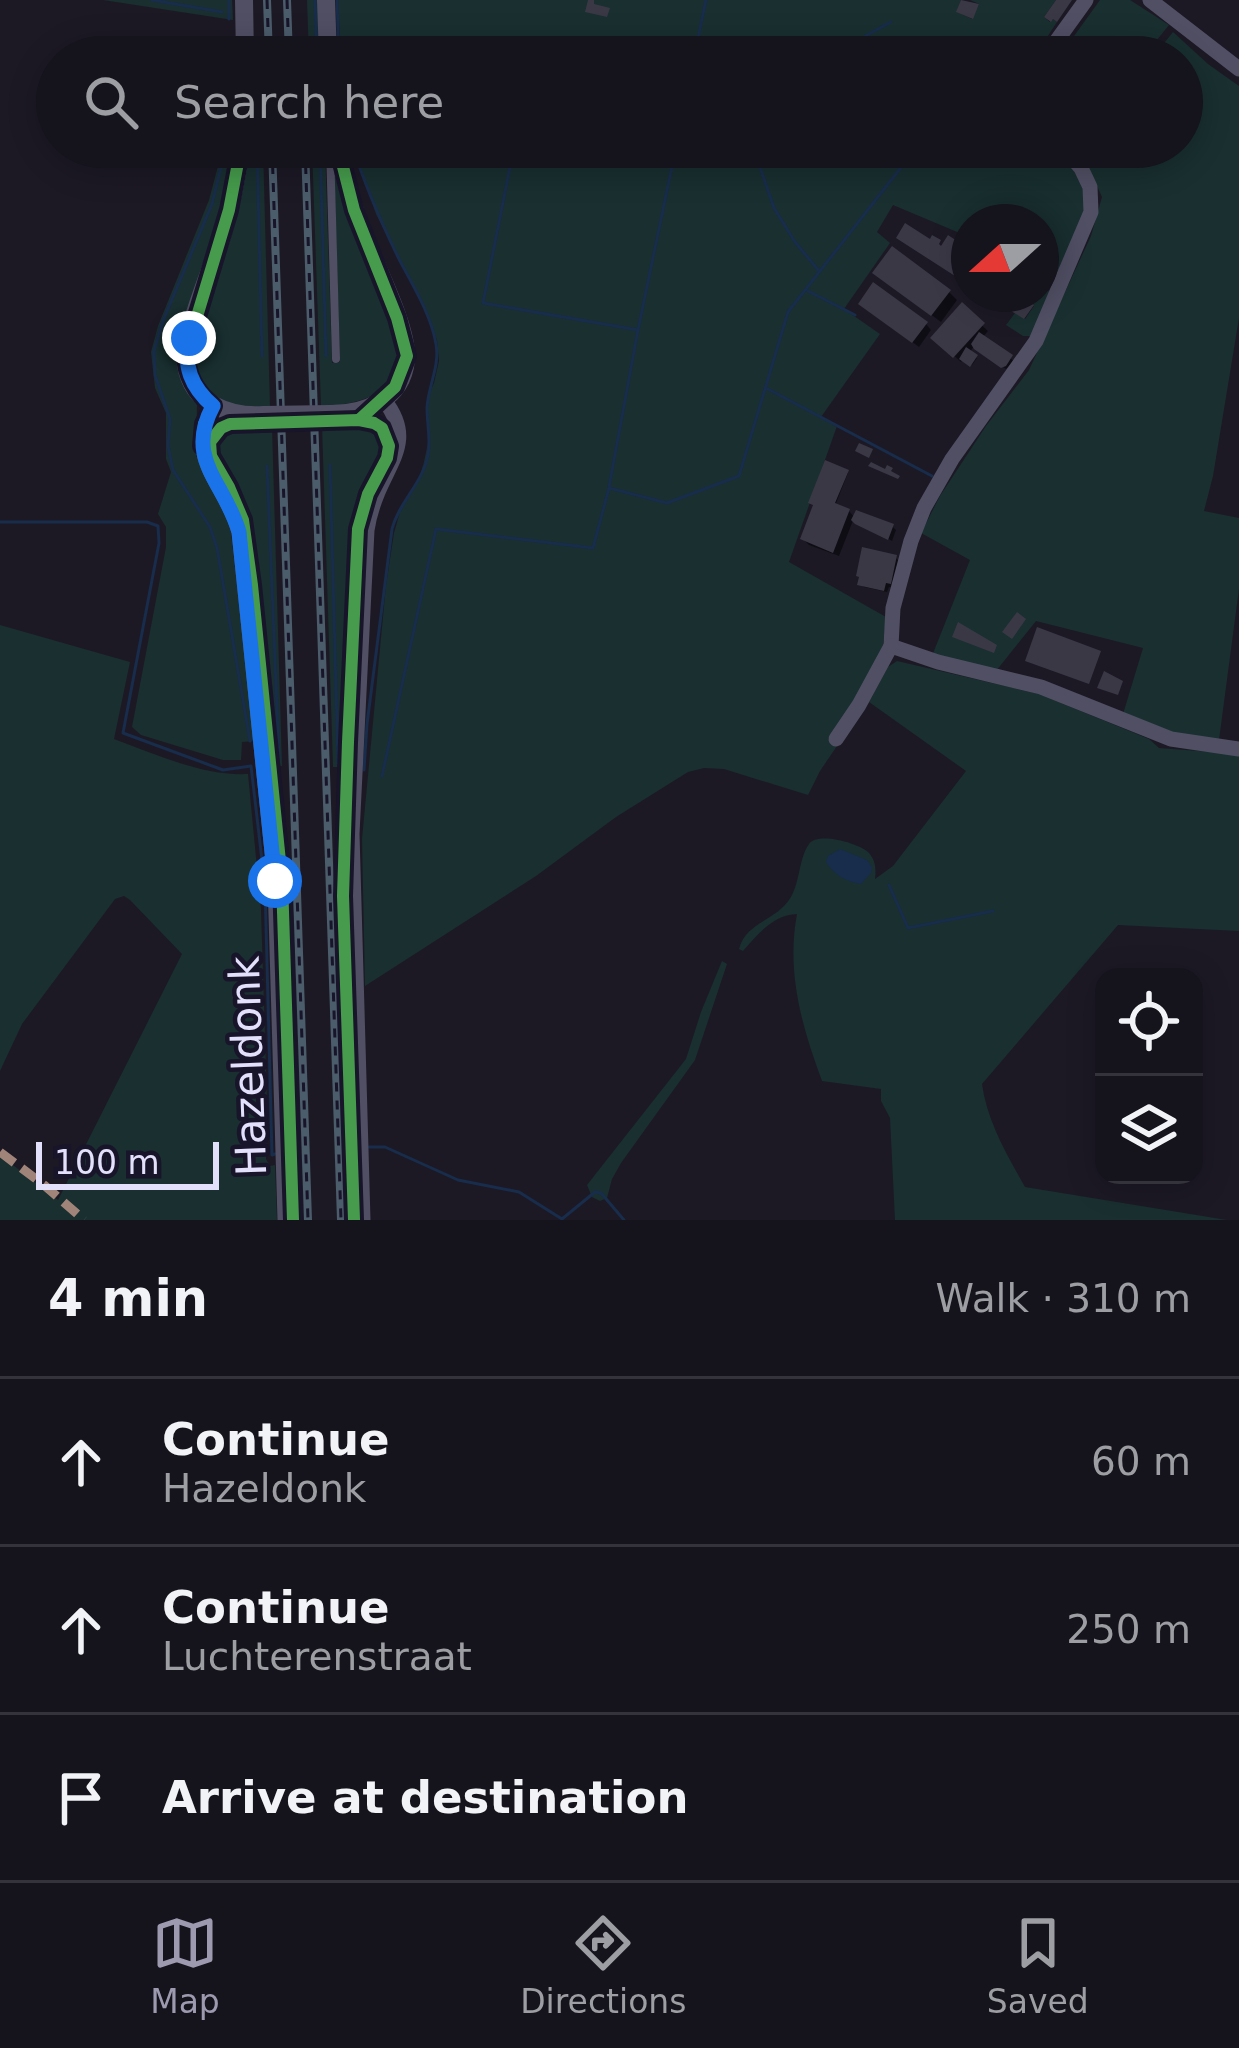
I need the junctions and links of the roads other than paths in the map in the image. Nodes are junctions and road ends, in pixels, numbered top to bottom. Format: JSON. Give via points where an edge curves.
{"nodes":[{"id":1,"x":244,"y":0,"type":"edge"},
{"id":2,"x":326,"y":0,"type":"edge"},
{"id":3,"x":1086,"y":0,"type":"edge"},
{"id":4,"x":1150,"y":0,"type":"edge"},
{"id":5,"x":245,"y":36,"type":"edge"},
{"id":6,"x":327,"y":36,"type":"edge"},
{"id":7,"x":1060,"y":36,"type":"edge"},
{"id":8,"x":1196,"y":36,"type":"edge"},
{"id":9,"x":1203,"y":41,"type":"edge"},
{"id":10,"x":1239,"y":69,"type":"edge"},
{"id":11,"x":237,"y":168,"type":"edge"},
{"id":12,"x":334,"y":168,"type":"edge"},
{"id":13,"x":341,"y":168,"type":"edge"},
{"id":14,"x":1081,"y":168,"type":"edge"},
{"id":15,"x":336,"y":359,"type":"dead end"},
{"id":16,"x":375,"y":405,"type":"junction"},
{"id":17,"x":213,"y":406,"type":"junction"},
{"id":18,"x":891,"y":646,"type":"junction"},
{"id":19,"x":836,"y":739,"type":"dead end"},
{"id":20,"x":1239,"y":748,"type":"edge"},
{"id":21,"x":285,"y":1220,"type":"edge"},
{"id":22,"x":363,"y":1220,"type":"edge"}],
"edges":[{"from":1,"to":5,"type":"street"},
{"from":2,"to":6,"type":"street"},
{"from":3,"to":7,"type":"street"},
{"from":4,"to":8,"type":"street"},
{"from":9,"to":10,"type":"street"},
{"from":11,"to":17,"type":"street","via":[[186,353],[189,375]]},
{"from":12,"to":15,"type":"lane"},
{"from":13,"to":16,"type":"street","via":[[406,344],[401,377]]},
{"from":14,"to":18,"type":"street","via":[[1092,200],[1085,226],[1036,340],[925,508],[893,608]]},
{"from":16,"to":17,"type":"street","bridge":true,"via":[[242,417]]},
{"from":16,"to":22,"type":"street","via":[[391,410],[399,438],[367,530],[355,772]]},
{"from":17,"to":21,"type":"street","name":"Hazeldonk","via":[[202,451],[239,532],[275,881]]},
{"from":18,"to":19,"type":"street"},
{"from":18,"to":20,"type":"street","via":[[1041,687],[1171,739]]}]}
